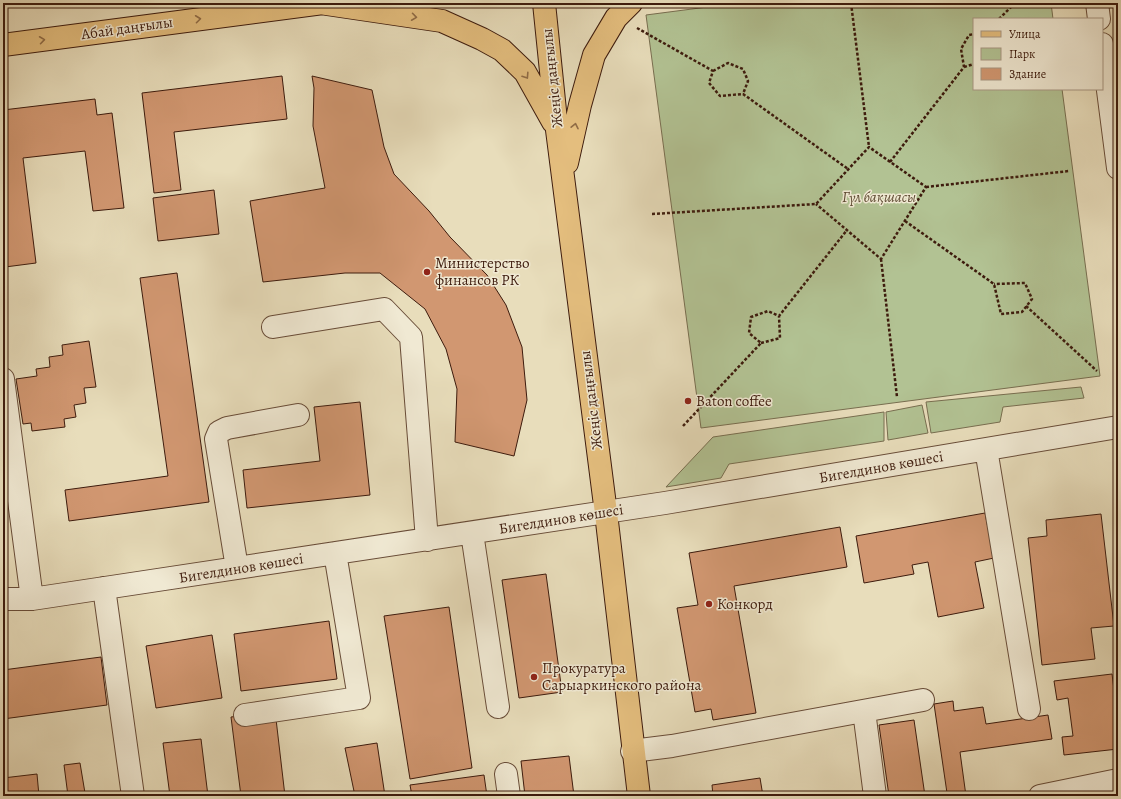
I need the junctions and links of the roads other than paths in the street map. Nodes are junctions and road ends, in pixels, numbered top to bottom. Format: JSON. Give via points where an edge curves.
{"nodes":[{"id":1,"x":322,"y":3,"type":"edge"},
{"id":2,"x":544,"y":3,"type":"edge"},
{"id":3,"x":631,"y":3,"type":"edge"},
{"id":4,"x":1097,"y":3,"type":"edge"},
{"id":5,"x":1099,"y":18,"type":"edge"},
{"id":6,"x":3,"y":45,"type":"edge"},
{"id":7,"x":1103,"y":52,"type":"edge"},
{"id":8,"x":557,"y":130,"type":"junction"},
{"id":9,"x":1118,"y":168,"type":"edge"},
{"id":10,"x":564,"y":177,"type":"junction"},
{"id":11,"x":273,"y":327,"type":"dead end"},
{"id":12,"x":3,"y":379,"type":"edge"},
{"id":13,"x":298,"y":415,"type":"dead end"},
{"id":14,"x":1118,"y":427,"type":"edge"},
{"id":15,"x":986,"y":449,"type":"junction"},
{"id":16,"x":10,"y":482,"type":"edge"},
{"id":17,"x":606,"y":513,"type":"junction"},
{"id":18,"x":472,"y":533,"type":"junction"},
{"id":19,"x":427,"y":540,"type":"junction"},
{"id":20,"x":335,"y":553,"type":"junction"},
{"id":21,"x":237,"y":568,"type":"junction"},
{"id":22,"x":104,"y":588,"type":"junction"},
{"id":23,"x":3,"y":599,"type":"edge"},
{"id":24,"x":32,"y":599,"type":"junction"},
{"id":25,"x":923,"y":700,"type":"dead end"},
{"id":26,"x":498,"y":707,"type":"dead end"},
{"id":27,"x":1029,"y":709,"type":"dead end"},
{"id":28,"x":864,"y":711,"type":"junction"},
{"id":29,"x":245,"y":714,"type":"dead end"},
{"id":30,"x":632,"y":751,"type":"junction"},
{"id":31,"x":506,"y":774,"type":"dead end"},
{"id":32,"x":1118,"y":780,"type":"edge"},
{"id":33,"x":133,"y":796,"type":"edge"},
{"id":34,"x":509,"y":796,"type":"edge"},
{"id":35,"x":638,"y":796,"type":"edge"},
{"id":36,"x":875,"y":796,"type":"edge"},
{"id":37,"x":1040,"y":796,"type":"edge"}],
"edges":[{"from":6,"to":1,"type":"main road","name":"Абай даңғылы","one_way":true},
{"from":1,"to":8,"type":"main road","name":"Абай даңғылы","one_way":true,"via":[[442,21],[482,39],[502,50],[524,72]]},
{"from":2,"to":8,"type":"main road","name":"Жеңіс даңғылы"},
{"from":10,"to":3,"type":"main road","one_way":true,"via":[[594,55],[616,18]]},
{"from":4,"to":5,"type":"street"},
{"from":7,"to":9,"type":"street"},
{"from":8,"to":10,"type":"main road","name":"Жеңіс даңғылы"},
{"from":10,"to":17,"type":"main road","name":"Жеңіс даңғылы"},
{"from":11,"to":19,"type":"street","via":[[384,309],[411,337]]},
{"from":12,"to":16,"type":"street"},
{"from":13,"to":21,"type":"street","via":[[227,428],[219,432],[216,438]]},
{"from":14,"to":15,"type":"street","name":"Бигелдинов көшесі"},
{"from":15,"to":17,"type":"street","name":"Бигелдинов көшесі"},
{"from":15,"to":27,"type":"street"},
{"from":16,"to":24,"type":"street"},
{"from":17,"to":18,"type":"street","name":"Бигелдинов көшесі"},
{"from":17,"to":30,"type":"main road","name":"Жеңіс даңғылы"},
{"from":18,"to":19,"type":"street","name":"Бигелдинов көшесі"},
{"from":18,"to":26,"type":"street"},
{"from":19,"to":20,"type":"street","name":"Бигелдинов көшесі"},
{"from":20,"to":21,"type":"street","name":"Бигелдинов көшесі"},
{"from":20,"to":29,"type":"street","via":[[359,698]]},
{"from":21,"to":22,"type":"street","name":"Бигелдинов көшесі"},
{"from":22,"to":24,"type":"street","name":"Бигелдинов көшесі"},
{"from":22,"to":33,"type":"street"},
{"from":23,"to":24,"type":"street","name":"Бигелдинов көшесі"},
{"from":25,"to":28,"type":"street"},
{"from":28,"to":30,"type":"street"},
{"from":28,"to":36,"type":"street"},
{"from":30,"to":35,"type":"main road","name":"Жеңіс даңғылы"},
{"from":31,"to":34,"type":"street"},
{"from":32,"to":37,"type":"street"}]}
